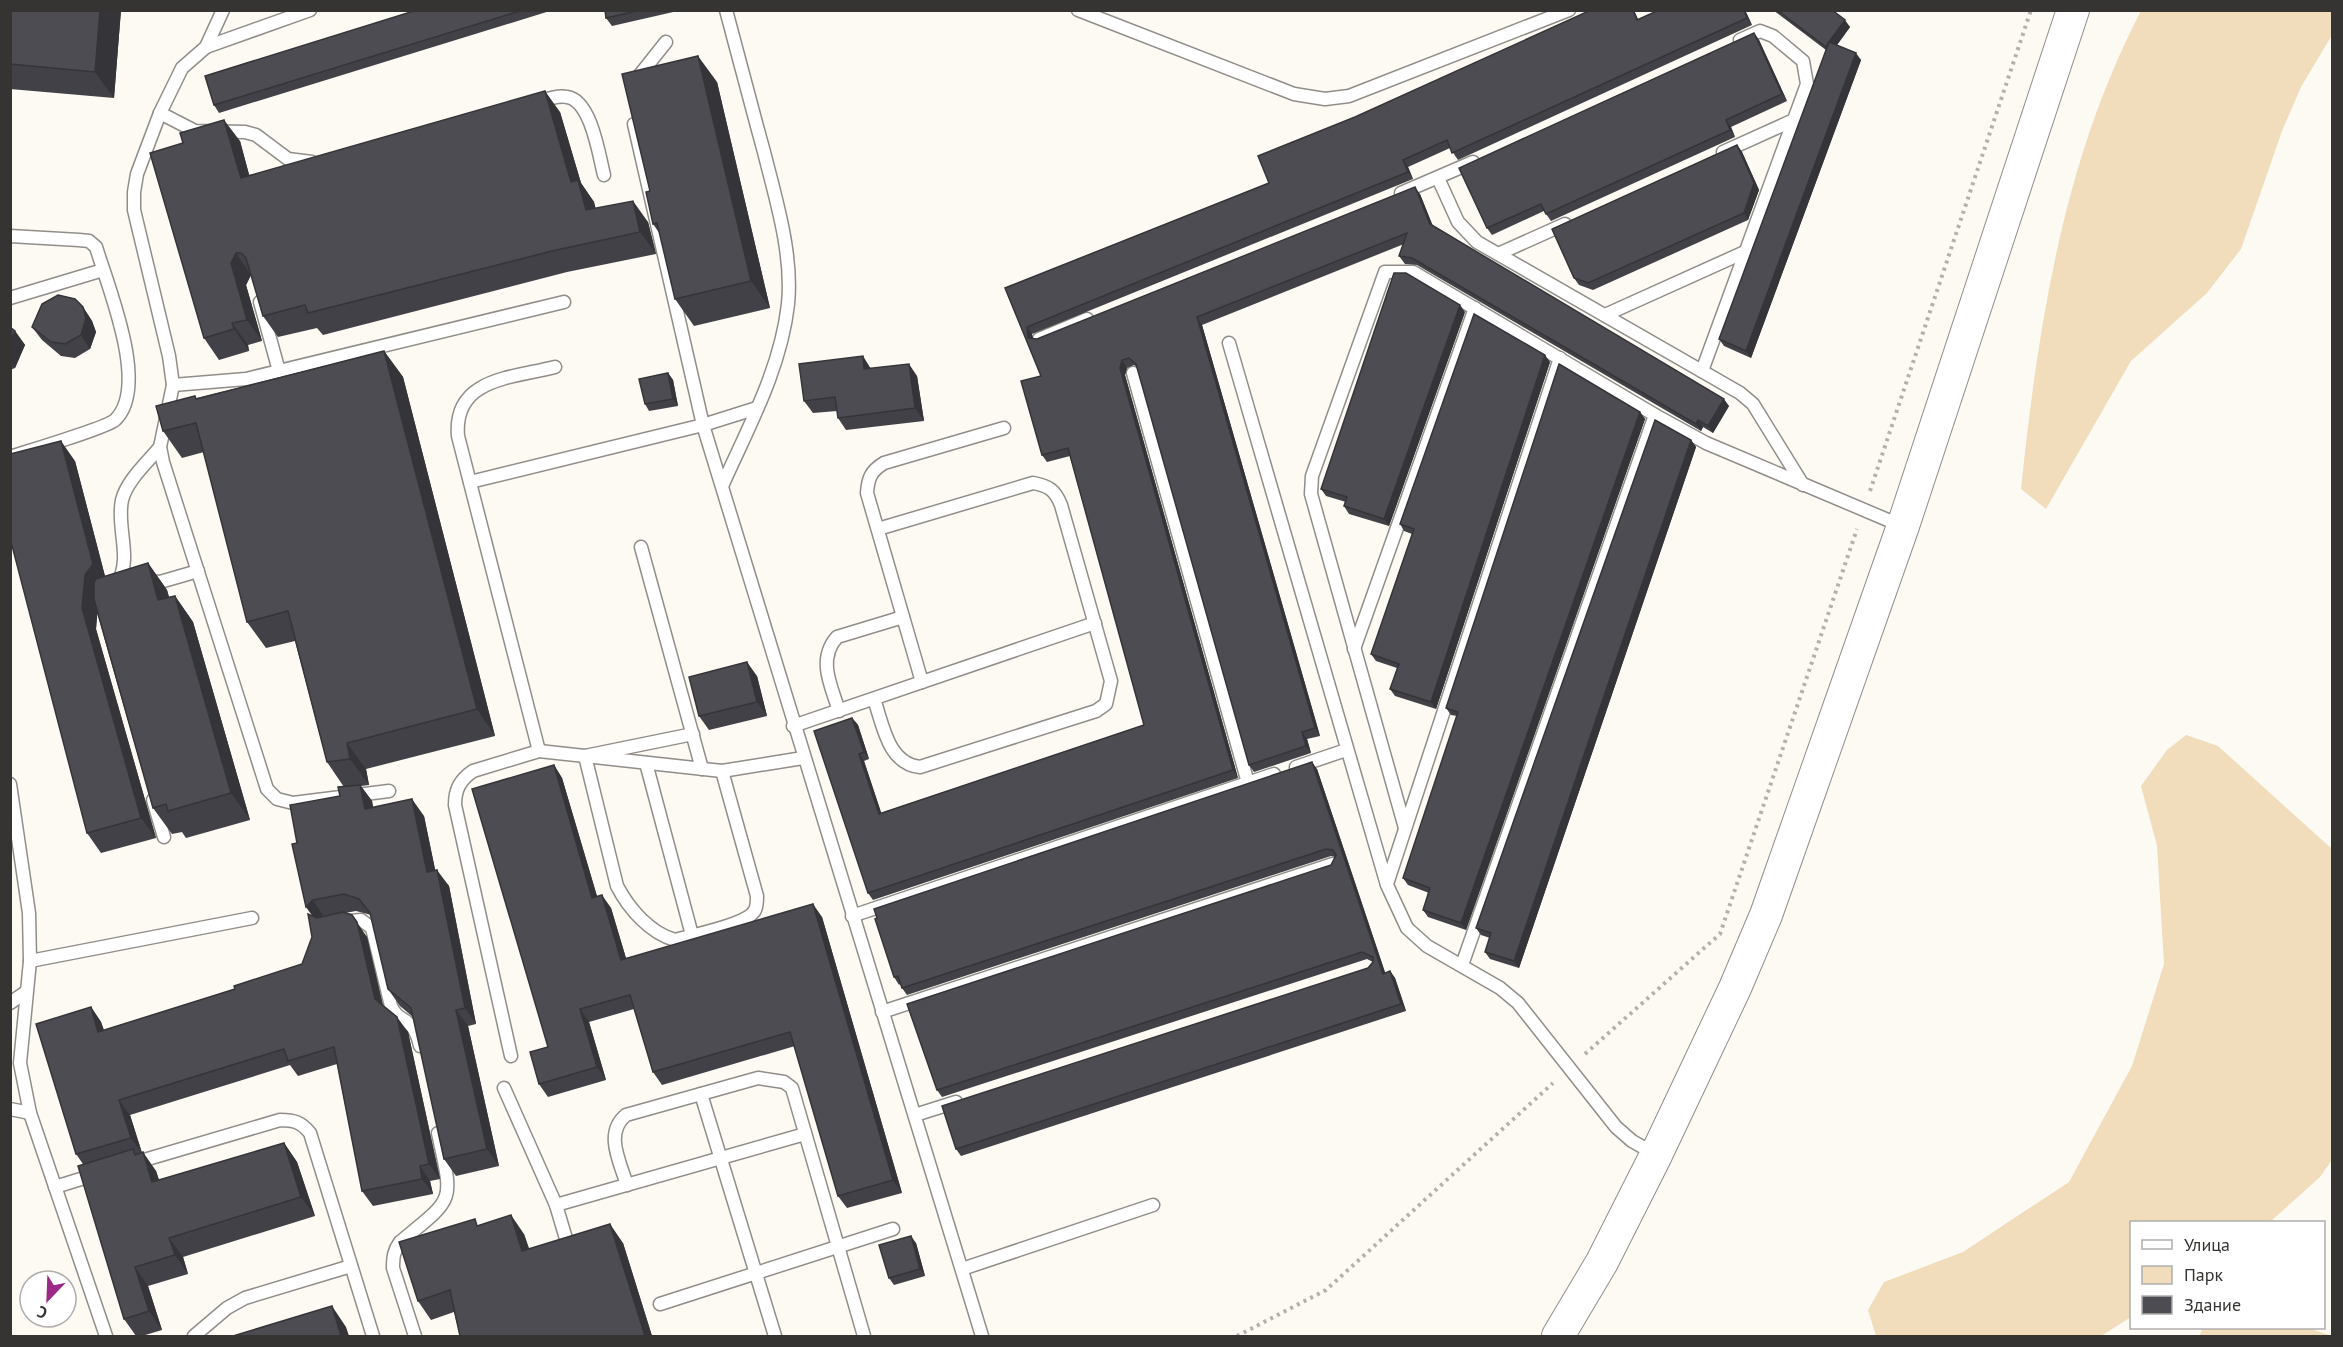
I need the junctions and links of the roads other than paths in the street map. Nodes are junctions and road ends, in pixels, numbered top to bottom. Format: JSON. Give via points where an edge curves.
{"nodes":[{"id":1,"x":223,"y":10,"type":"edge"},
{"id":2,"x":310,"y":10,"type":"edge"},
{"id":3,"x":726,"y":10,"type":"edge"},
{"id":4,"x":1078,"y":10,"type":"edge"},
{"id":5,"x":1569,"y":10,"type":"edge"},
{"id":6,"x":2073,"y":10,"type":"edge"},
{"id":7,"x":666,"y":42,"type":"dead end"},
{"id":8,"x":1728,"y":46,"type":"edge"},
{"id":9,"x":206,"y":47,"type":"junction"},
{"id":10,"x":632,"y":89,"type":"edge"},
{"id":11,"x":517,"y":108,"type":"edge"},
{"id":12,"x":631,"y":109,"type":"edge"},
{"id":13,"x":160,"y":113,"type":"junction"},
{"id":14,"x":1796,"y":119,"type":"junction"},
{"id":15,"x":1711,"y":158,"type":"edge"},
{"id":16,"x":1481,"y":159,"type":"edge"},
{"id":17,"x":322,"y":162,"type":"edge"},
{"id":18,"x":604,"y":175,"type":"dead end"},
{"id":19,"x":1438,"y":178,"type":"junction"},
{"id":20,"x":1394,"y":196,"type":"edge"},
{"id":21,"x":1573,"y":220,"type":"edge"},
{"id":22,"x":10,"y":236,"type":"edge"},
{"id":23,"x":1747,"y":251,"type":"junction"},
{"id":24,"x":1498,"y":254,"type":"junction"},
{"id":25,"x":103,"y":270,"type":"junction"},
{"id":26,"x":257,"y":294,"type":"edge"},
{"id":27,"x":10,"y":298,"type":"edge"},
{"id":28,"x":564,"y":302,"type":"dead end"},
{"id":29,"x":1475,"y":308,"type":"junction"},
{"id":30,"x":1605,"y":315,"type":"junction"},
{"id":31,"x":1094,"y":316,"type":"edge"},
{"id":32,"x":1039,"y":339,"type":"edge"},
{"id":33,"x":1229,"y":344,"type":"dead end"},
{"id":34,"x":1560,"y":358,"type":"junction"},
{"id":35,"x":555,"y":367,"type":"dead end"},
{"id":36,"x":279,"y":371,"type":"junction"},
{"id":37,"x":1702,"y":371,"type":"junction"},
{"id":38,"x":1133,"y":373,"type":"edge"},
{"id":39,"x":172,"y":385,"type":"junction"},
{"id":40,"x":757,"y":408,"type":"junction"},
{"id":41,"x":1654,"y":416,"type":"junction"},
{"id":42,"x":703,"y":425,"type":"junction"},
{"id":43,"x":1004,"y":428,"type":"dead end"},
{"id":44,"x":160,"y":447,"type":"junction"},
{"id":45,"x":10,"y":457,"type":"edge"},
{"id":46,"x":470,"y":482,"type":"junction"},
{"id":47,"x":723,"y":484,"type":"junction"},
{"id":48,"x":1803,"y":485,"type":"junction"},
{"id":49,"x":1903,"y":526,"type":"junction"},
{"id":50,"x":878,"y":529,"type":"junction"},
{"id":51,"x":641,"y":547,"type":"dead end"},
{"id":52,"x":124,"y":567,"type":"junction"},
{"id":53,"x":198,"y":571,"type":"junction"},
{"id":54,"x":160,"y":582,"type":"junction"},
{"id":55,"x":903,"y":617,"type":"junction"},
{"id":56,"x":1095,"y":623,"type":"junction"},
{"id":57,"x":1354,"y":649,"type":"junction"},
{"id":58,"x":922,"y":682,"type":"junction"},
{"id":59,"x":874,"y":699,"type":"junction"},
{"id":60,"x":839,"y":711,"type":"junction"},
{"id":61,"x":793,"y":726,"type":"junction"},
{"id":62,"x":693,"y":734,"type":"junction"},
{"id":63,"x":1346,"y":750,"type":"junction"},
{"id":64,"x":539,"y":751,"type":"junction"},
{"id":65,"x":585,"y":756,"type":"junction"},
{"id":66,"x":803,"y":758,"type":"junction"},
{"id":67,"x":646,"y":763,"type":"junction"},
{"id":68,"x":702,"y":769,"type":"junction"},
{"id":69,"x":722,"y":771,"type":"junction"},
{"id":70,"x":1248,"y":783,"type":"junction"},
{"id":71,"x":10,"y":784,"type":"edge"},
{"id":72,"x":389,"y":790,"type":"dead end"},
{"id":73,"x":151,"y":792,"type":"edge"},
{"id":74,"x":1405,"y":828,"type":"junction"},
{"id":75,"x":164,"y":837,"type":"dead end"},
{"id":76,"x":1333,"y":864,"type":"edge"},
{"id":77,"x":1387,"y":885,"type":"junction"},
{"id":78,"x":852,"y":916,"type":"junction"},
{"id":79,"x":252,"y":918,"type":"dead end"},
{"id":80,"x":326,"y":925,"type":"edge"},
{"id":81,"x":692,"y":935,"type":"junction"},
{"id":82,"x":30,"y":961,"type":"junction"},
{"id":83,"x":1462,"y":965,"type":"junction"},
{"id":84,"x":26,"y":992,"type":"junction"},
{"id":85,"x":10,"y":1003,"type":"edge"},
{"id":86,"x":882,"y":1012,"type":"junction"},
{"id":87,"x":511,"y":1056,"type":"dead end"},
{"id":88,"x":422,"y":1058,"type":"edge"},
{"id":89,"x":504,"y":1088,"type":"dead end"},
{"id":90,"x":701,"y":1094,"type":"junction"},
{"id":91,"x":972,"y":1096,"type":"edge"},
{"id":92,"x":10,"y":1109,"type":"edge"},
{"id":93,"x":30,"y":1113,"type":"junction"},
{"id":94,"x":435,"y":1115,"type":"edge"},
{"id":95,"x":915,"y":1115,"type":"junction"},
{"id":96,"x":805,"y":1134,"type":"junction"},
{"id":97,"x":1656,"y":1155,"type":"junction"},
{"id":98,"x":720,"y":1158,"type":"junction"},
{"id":99,"x":627,"y":1185,"type":"junction"},
{"id":100,"x":55,"y":1186,"type":"junction"},
{"id":101,"x":556,"y":1205,"type":"junction"},
{"id":102,"x":1153,"y":1205,"type":"dead end"},
{"id":103,"x":893,"y":1230,"type":"dead end"},
{"id":104,"x":567,"y":1242,"type":"edge"},
{"id":105,"x":838,"y":1247,"type":"junction"},
{"id":106,"x":351,"y":1266,"type":"junction"},
{"id":107,"x":962,"y":1269,"type":"junction"},
{"id":108,"x":756,"y":1273,"type":"junction"},
{"id":109,"x":660,"y":1304,"type":"dead end"},
{"id":110,"x":106,"y":1336,"type":"edge"},
{"id":111,"x":194,"y":1336,"type":"edge"},
{"id":112,"x":373,"y":1336,"type":"edge"},
{"id":113,"x":415,"y":1336,"type":"edge"},
{"id":114,"x":775,"y":1336,"type":"edge"},
{"id":115,"x":864,"y":1336,"type":"edge"},
{"id":116,"x":982,"y":1336,"type":"edge"},
{"id":117,"x":1558,"y":1336,"type":"edge"}],
"edges":[{"from":1,"to":9,"type":"lane"},
{"from":2,"to":9,"type":"lane"},
{"from":3,"to":40,"type":"lane","via":[[776,199],[789,287],[783,335]]},
{"from":4,"to":5,"type":"lane","via":[[1283,90],[1325,99],[1349,96]]},
{"from":6,"to":49,"type":"street"},
{"from":7,"to":10,"type":"lane","via":[[637,76]]},
{"from":8,"to":14,"type":"lane","via":[[1760,31],[1773,36],[1803,61],[1807,84]]},
{"from":9,"to":13,"type":"lane","via":[[182,68]]},
{"from":11,"to":18,"type":"lane","via":[[567,96],[579,101],[587,113]]},
{"from":12,"to":42,"type":"lane"},
{"from":13,"to":17,"type":"lane","via":[[195,132],[245,132],[265,140],[288,159]]},
{"from":13,"to":39,"type":"lane","via":[[137,174],[134,210],[169,356]]},
{"from":14,"to":15,"type":"lane"},
{"from":14,"to":23,"type":"lane"},
{"from":16,"to":19,"type":"lane"},
{"from":19,"to":20,"type":"lane"},
{"from":19,"to":24,"type":"lane","via":[[1458,222],[1477,242]]},
{"from":21,"to":24,"type":"lane"},
{"from":22,"to":25,"type":"lane","via":[[89,241],[96,247]]},
{"from":23,"to":30,"type":"lane"},
{"from":23,"to":37,"type":"lane"},
{"from":24,"to":30,"type":"lane"},
{"from":25,"to":27,"type":"lane"},
{"from":25,"to":45,"type":"lane","via":[[129,364],[128,398],[122,411],[114,421]]},
{"from":26,"to":36,"type":"lane"},
{"from":28,"to":36,"type":"lane"},
{"from":29,"to":34,"type":"lane"},
{"from":29,"to":57,"type":"lane"},
{"from":29,"to":57,"type":"lane","via":[[1413,272],[1385,272],[1312,476],[1313,506]]},
{"from":30,"to":37,"type":"lane"},
{"from":31,"to":32,"type":"lane"},
{"from":33,"to":63,"type":"lane"},
{"from":34,"to":41,"type":"lane"},
{"from":34,"to":74,"type":"lane"},
{"from":35,"to":46,"type":"lane","via":[[482,386],[460,405],[456,419],[458,436]]},
{"from":36,"to":39,"type":"lane","via":[[246,379]]},
{"from":37,"to":48,"type":"lane","via":[[1753,404]]},
{"from":38,"to":70,"type":"lane"},
{"from":39,"to":44,"type":"lane"},
{"from":40,"to":42,"type":"lane"},
{"from":40,"to":47,"type":"lane"},
{"from":41,"to":48,"type":"lane"},
{"from":41,"to":83,"type":"lane"},
{"from":42,"to":46,"type":"lane"},
{"from":42,"to":47,"type":"lane"},
{"from":43,"to":50,"type":"lane","via":[[873,470],[867,493]]},
{"from":44,"to":52,"type":"lane","via":[[127,487],[122,499]]},
{"from":44,"to":53,"type":"lane"},
{"from":46,"to":64,"type":"lane"},
{"from":47,"to":61,"type":"lane"},
{"from":48,"to":49,"type":"lane"},
{"from":49,"to":97,"type":"street","via":[[1766,915]]},
{"from":50,"to":55,"type":"lane"},
{"from":50,"to":56,"type":"lane","via":[[1033,483],[1047,485],[1056,492],[1061,504]]},
{"from":51,"to":62,"type":"lane"},
{"from":52,"to":54,"type":"lane","via":[[146,581]]},
{"from":52,"to":54,"type":"lane","via":[[107,597]]},
{"from":53,"to":54,"type":"lane"},
{"from":53,"to":72,"type":"lane","via":[[267,789],[277,799],[293,802]]},
{"from":55,"to":58,"type":"lane"},
{"from":55,"to":60,"type":"lane","via":[[837,637],[830,645],[826,665]]},
{"from":56,"to":58,"type":"lane"},
{"from":56,"to":59,"type":"lane","via":[[1111,681],[1106,704],[1096,711],[920,767],[909,766],[891,748]]},
{"from":57,"to":74,"type":"lane"},
{"from":58,"to":59,"type":"lane"},
{"from":59,"to":60,"type":"lane"},
{"from":60,"to":61,"type":"lane"},
{"from":61,"to":66,"type":"lane"},
{"from":62,"to":65,"type":"lane"},
{"from":62,"to":68,"type":"lane"},
{"from":63,"to":70,"type":"lane"},
{"from":63,"to":77,"type":"lane"},
{"from":64,"to":65,"type":"lane"},
{"from":64,"to":87,"type":"lane","via":[[473,771],[455,792]]},
{"from":65,"to":67,"type":"lane"},
{"from":65,"to":81,"type":"lane","via":[[617,886],[624,899],[654,932],[675,940]]},
{"from":66,"to":69,"type":"lane"},
{"from":66,"to":78,"type":"lane"},
{"from":67,"to":68,"type":"lane"},
{"from":67,"to":81,"type":"lane"},
{"from":68,"to":69,"type":"lane"},
{"from":69,"to":81,"type":"lane","via":[[758,896],[756,909],[738,922]]},
{"from":70,"to":78,"type":"lane"},
{"from":71,"to":82,"type":"lane","via":[[29,914]]},
{"from":73,"to":75,"type":"lane"},
{"from":74,"to":77,"type":"lane"},
{"from":76,"to":86,"type":"lane"},
{"from":77,"to":83,"type":"lane","via":[[1407,928],[1427,946]]},
{"from":78,"to":86,"type":"lane"},
{"from":79,"to":82,"type":"lane"},
{"from":80,"to":88,"type":"lane","via":[[354,919],[368,923],[375,934],[391,1006],[415,1027]]},
{"from":82,"to":84,"type":"lane"},
{"from":83,"to":97,"type":"lane","via":[[1518,1003],[1616,1127]]},
{"from":84,"to":85,"type":"lane"},
{"from":84,"to":93,"type":"lane","via":[[20,1063]]},
{"from":86,"to":95,"type":"lane"},
{"from":89,"to":101,"type":"lane"},
{"from":90,"to":96,"type":"lane","via":[[758,1078],[784,1082],[792,1088]]},
{"from":90,"to":98,"type":"lane"},
{"from":90,"to":99,"type":"lane","via":[[626,1115],[618,1122],[615,1147]]},
{"from":91,"to":95,"type":"lane"},
{"from":92,"to":93,"type":"lane"},
{"from":93,"to":100,"type":"lane"},
{"from":94,"to":113,"type":"lane","via":[[449,1184],[445,1203],[400,1242],[393,1258]]},
{"from":95,"to":107,"type":"lane"},
{"from":96,"to":98,"type":"lane"},
{"from":96,"to":105,"type":"lane"},
{"from":97,"to":117,"type":"street","via":[[1602,1262]]},
{"from":98,"to":99,"type":"lane"},
{"from":98,"to":108,"type":"lane"},
{"from":99,"to":101,"type":"lane"},
{"from":100,"to":106,"type":"lane","via":[[280,1120],[294,1120],[310,1133]]},
{"from":100,"to":110,"type":"lane"},
{"from":101,"to":104,"type":"lane"},
{"from":102,"to":107,"type":"lane"},
{"from":103,"to":105,"type":"lane"},
{"from":105,"to":108,"type":"lane"},
{"from":105,"to":115,"type":"lane"},
{"from":106,"to":111,"type":"lane","via":[[245,1298]]},
{"from":106,"to":112,"type":"lane"},
{"from":107,"to":116,"type":"lane"},
{"from":108,"to":109,"type":"lane"},
{"from":108,"to":114,"type":"lane"}]}
